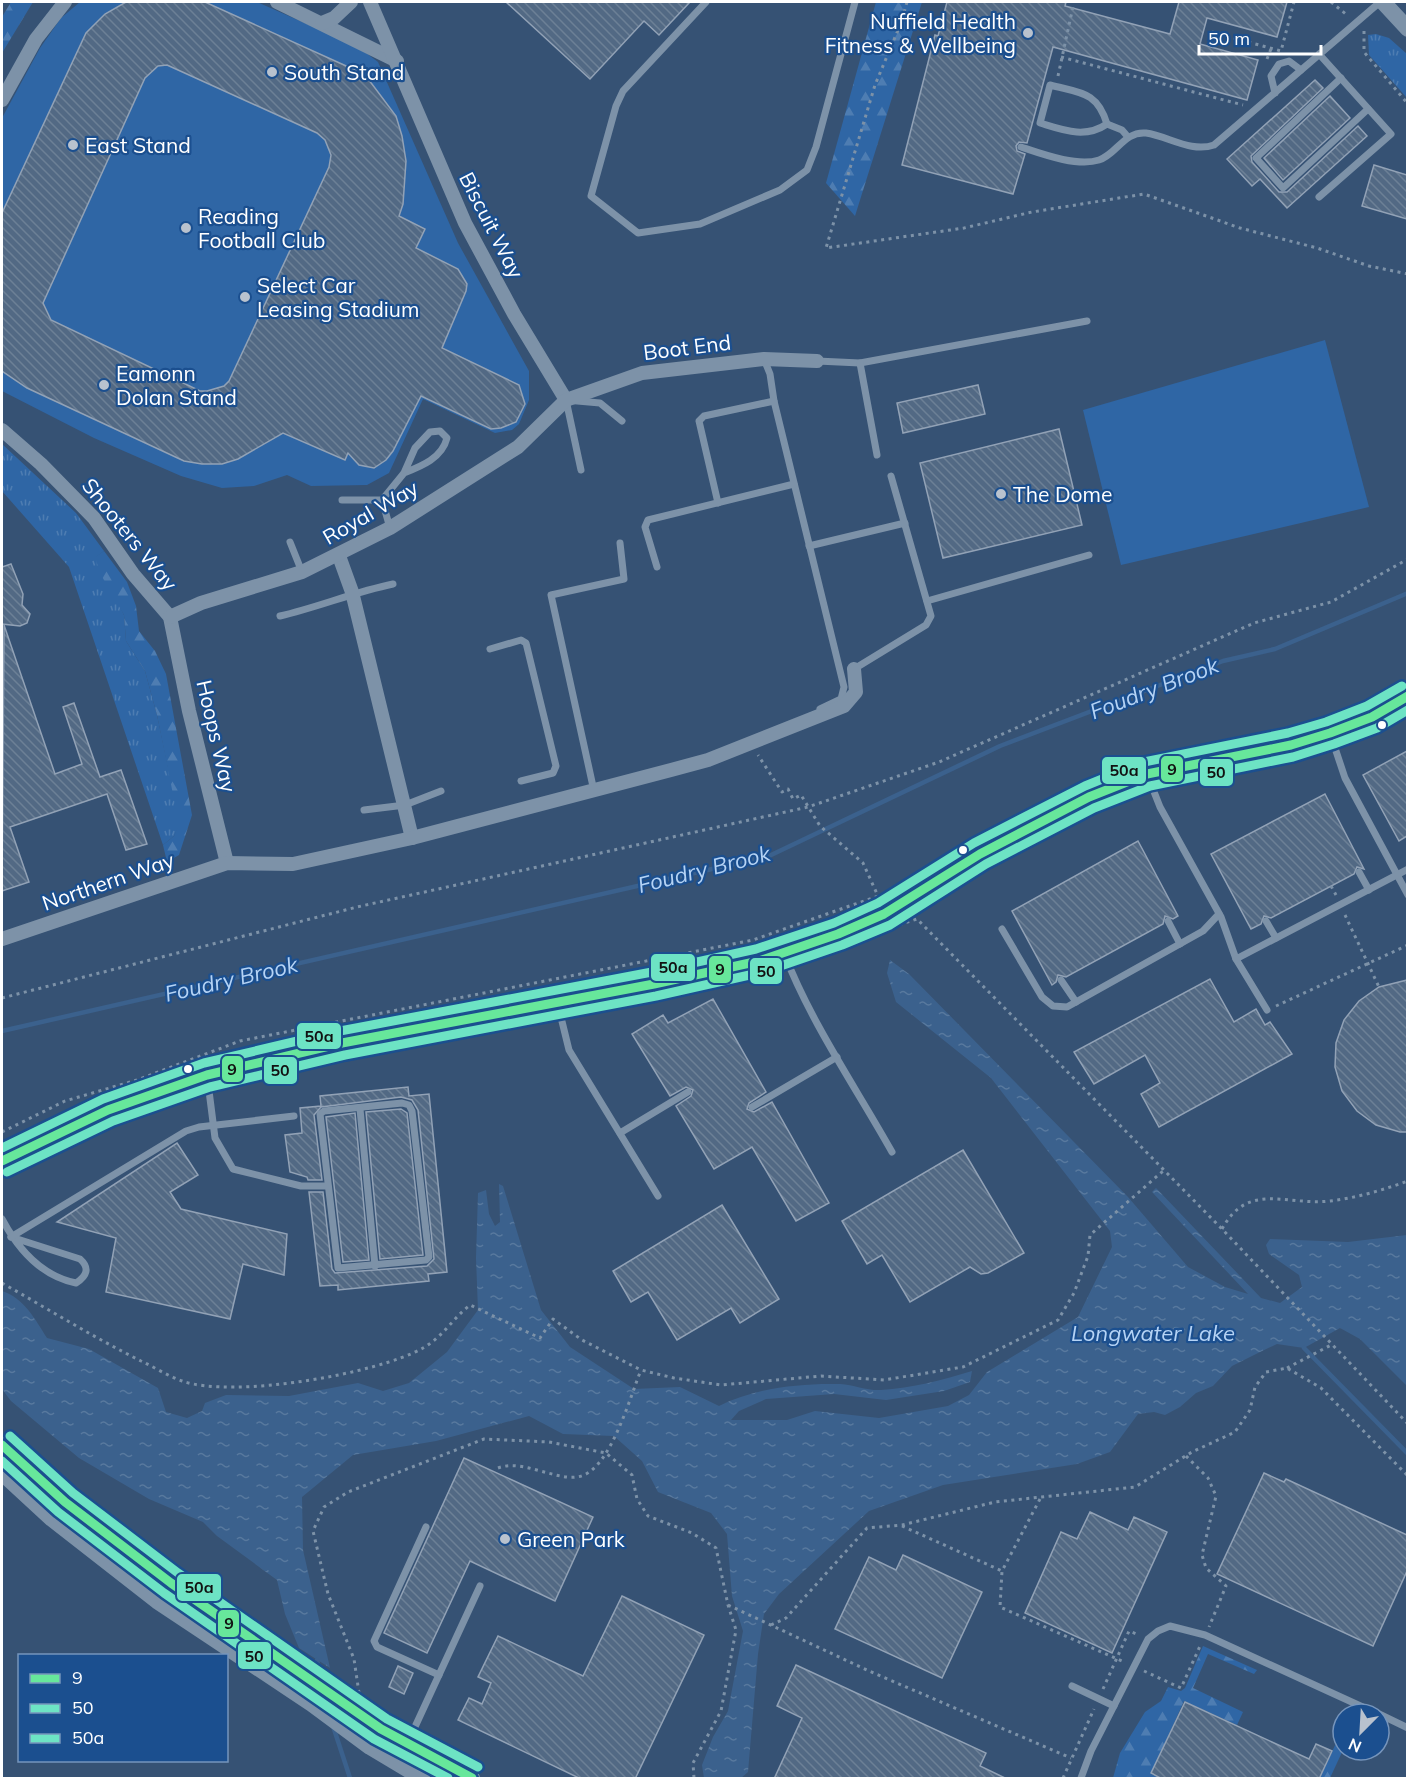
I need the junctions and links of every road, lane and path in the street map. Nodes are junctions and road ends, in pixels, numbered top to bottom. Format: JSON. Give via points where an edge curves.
{"nodes":[{"id":1,"x":65,"y":2,"type":"edge"},
{"id":2,"x":277,"y":2,"type":"edge"},
{"id":3,"x":351,"y":2,"type":"edge"},
{"id":4,"x":370,"y":2,"type":"edge"},
{"id":5,"x":706,"y":2,"type":"edge"},
{"id":6,"x":855,"y":2,"type":"edge"},
{"id":7,"x":907,"y":2,"type":"edge"},
{"id":8,"x":1074,"y":2,"type":"edge"},
{"id":9,"x":1294,"y":2,"type":"edge"},
{"id":10,"x":1331,"y":2,"type":"edge"},
{"id":11,"x":1381,"y":2,"type":"edge"},
{"id":12,"x":322,"y":23,"type":"junction"},
{"id":13,"x":1355,"y":23,"type":"junction"},
{"id":14,"x":1407,"y":28,"type":"edge"},
{"id":15,"x":1364,"y":31,"type":"dead end"},
{"id":16,"x":1212,"y":32,"type":"dead end"},
{"id":17,"x":1270,"y":49,"type":"junction"},
{"id":18,"x":1319,"y":54,"type":"junction"},
{"id":19,"x":1061,"y":57,"type":"junction"},
{"id":20,"x":397,"y":61,"type":"junction"},
{"id":21,"x":1264,"y":68,"type":"dead end"},
{"id":22,"x":1301,"y":70,"type":"junction"},
{"id":23,"x":1341,"y":78,"type":"junction"},
{"id":24,"x":1056,"y":87,"type":"junction"},
{"id":25,"x":1275,"y":93,"type":"junction"},
{"id":26,"x":2,"y":100,"type":"edge"},
{"id":27,"x":1248,"y":102,"type":"dead end"},
{"id":28,"x":1407,"y":104,"type":"edge"},
{"id":29,"x":1368,"y":109,"type":"junction"},
{"id":30,"x":1107,"y":124,"type":"junction"},
{"id":31,"x":1128,"y":137,"type":"junction"},
{"id":32,"x":1021,"y":147,"type":"dead end"},
{"id":33,"x":1319,"y":197,"type":"dead end"},
{"id":34,"x":1407,"y":274,"type":"edge"},
{"id":35,"x":1087,"y":321,"type":"dead end"},
{"id":36,"x":764,"y":359,"type":"junction"},
{"id":37,"x":817,"y":361,"type":"joint"},
{"id":38,"x":860,"y":363,"type":"junction"},
{"id":39,"x":566,"y":400,"type":"junction"},
{"id":40,"x":774,"y":401,"type":"junction"},
{"id":41,"x":622,"y":421,"type":"dead end"},
{"id":42,"x":2,"y":430,"type":"edge"},
{"id":43,"x":877,"y":455,"type":"dead end"},
{"id":44,"x":581,"y":470,"type":"dead end"},
{"id":45,"x":404,"y":473,"type":"junction"},
{"id":46,"x":891,"y":476,"type":"dead end"},
{"id":47,"x":794,"y":484,"type":"junction"},
{"id":48,"x":342,"y":500,"type":"dead end"},
{"id":49,"x":382,"y":500,"type":"junction"},
{"id":50,"x":718,"y":502,"type":"junction"},
{"id":51,"x":905,"y":523,"type":"junction"},
{"id":52,"x":390,"y":528,"type":"junction"},
{"id":53,"x":290,"y":542,"type":"dead end"},
{"id":54,"x":620,"y":543,"type":"dead end"},
{"id":55,"x":809,"y":546,"type":"junction"},
{"id":56,"x":1089,"y":555,"type":"dead end"},
{"id":57,"x":339,"y":556,"type":"junction"},
{"id":58,"x":1407,"y":559,"type":"edge"},
{"id":59,"x":657,"y":567,"type":"dead end"},
{"id":60,"x":302,"y":572,"type":"junction"},
{"id":61,"x":393,"y":584,"type":"dead end"},
{"id":62,"x":352,"y":592,"type":"junction"},
{"id":63,"x":927,"y":601,"type":"junction"},
{"id":64,"x":280,"y":616,"type":"dead end"},
{"id":65,"x":170,"y":617,"type":"junction"},
{"id":66,"x":490,"y":649,"type":"dead end"},
{"id":67,"x":854,"y":669,"type":"joint"},
{"id":68,"x":1407,"y":696,"type":"edge"},
{"id":69,"x":820,"y":716,"type":"junction"},
{"id":70,"x":1330,"y":733,"type":"junction"},
{"id":71,"x":751,"y":743,"type":"junction"},
{"id":72,"x":1147,"y":774,"type":"junction"},
{"id":73,"x":521,"y":781,"type":"dead end"},
{"id":74,"x":441,"y":791,"type":"dead end"},
{"id":75,"x":594,"y":791,"type":"junction"},
{"id":76,"x":405,"y":805,"type":"junction"},
{"id":77,"x":808,"y":807,"type":"junction"},
{"id":78,"x":364,"y":810,"type":"dead end"},
{"id":79,"x":412,"y":838,"type":"junction"},
{"id":80,"x":227,"y":863,"type":"junction"},
{"id":81,"x":1407,"y":869,"type":"edge"},
{"id":82,"x":1359,"y":872,"type":"dead end"},
{"id":83,"x":1398,"y":874,"type":"junction"},
{"id":84,"x":1331,"y":886,"type":"dead end"},
{"id":85,"x":1369,"y":890,"type":"junction"},
{"id":86,"x":1407,"y":895,"type":"edge"},
{"id":87,"x":1340,"y":905,"type":"junction"},
{"id":88,"x":1219,"y":914,"type":"junction"},
{"id":89,"x":1168,"y":921,"type":"dead end"},
{"id":90,"x":1266,"y":921,"type":"dead end"},
{"id":91,"x":891,"y":928,"type":"dead end"},
{"id":92,"x":1002,"y":929,"type":"dead end"},
{"id":93,"x":2,"y":939,"type":"edge"},
{"id":94,"x":1276,"y":939,"type":"junction"},
{"id":95,"x":1180,"y":944,"type":"junction"},
{"id":96,"x":1407,"y":945,"type":"edge"},
{"id":97,"x":784,"y":953,"type":"junction"},
{"id":98,"x":1236,"y":960,"type":"junction"},
{"id":99,"x":1367,"y":965,"type":"junction"},
{"id":100,"x":1061,"y":980,"type":"dead end"},
{"id":101,"x":1379,"y":987,"type":"dead end"},
{"id":102,"x":2,"y":998,"type":"edge"},
{"id":103,"x":557,"y":1001,"type":"junction"},
{"id":104,"x":1076,"y":1002,"type":"junction"},
{"id":105,"x":1266,"y":1010,"type":"joint"},
{"id":106,"x":837,"y":1058,"type":"junction"},
{"id":107,"x":207,"y":1075,"type":"junction"},
{"id":108,"x":688,"y":1092,"type":"dead end"},
{"id":109,"x":752,"y":1107,"type":"dead end"},
{"id":110,"x":360,"y":1109,"type":"junction"},
{"id":111,"x":294,"y":1116,"type":"dead end"},
{"id":112,"x":213,"y":1125,"type":"junction"},
{"id":113,"x":2,"y":1132,"type":"edge"},
{"id":114,"x":620,"y":1133,"type":"junction"},
{"id":115,"x":892,"y":1152,"type":"dead end"},
{"id":116,"x":2,"y":1161,"type":"edge"},
{"id":117,"x":1163,"y":1171,"type":"junction"},
{"id":118,"x":1407,"y":1181,"type":"edge"},
{"id":119,"x":327,"y":1186,"type":"junction"},
{"id":120,"x":658,"y":1196,"type":"dead end"},
{"id":121,"x":2,"y":1219,"type":"edge"},
{"id":122,"x":1222,"y":1230,"type":"junction"},
{"id":123,"x":12,"y":1237,"type":"junction"},
{"id":124,"x":375,"y":1266,"type":"junction"},
{"id":125,"x":2,"y":1283,"type":"edge"},
{"id":126,"x":1331,"y":1342,"type":"junction"},
{"id":127,"x":1287,"y":1368,"type":"junction"},
{"id":128,"x":641,"y":1370,"type":"junction"},
{"id":129,"x":1407,"y":1424,"type":"edge"},
{"id":130,"x":2,"y":1445,"type":"edge"},
{"id":131,"x":606,"y":1453,"type":"junction"},
{"id":132,"x":1186,"y":1456,"type":"junction"},
{"id":133,"x":498,"y":1468,"type":"dead end"},
{"id":134,"x":2,"y":1473,"type":"edge"},
{"id":135,"x":1407,"y":1476,"type":"edge"},
{"id":136,"x":1040,"y":1499,"type":"junction"},
{"id":137,"x":902,"y":1526,"type":"junction"},
{"id":138,"x":426,"y":1527,"type":"dead end"},
{"id":139,"x":1002,"y":1571,"type":"junction"},
{"id":140,"x":480,"y":1586,"type":"dead end"},
{"id":141,"x":728,"y":1605,"type":"junction"},
{"id":142,"x":771,"y":1625,"type":"junction"},
{"id":143,"x":1205,"y":1635,"type":"junction"},
{"id":144,"x":1148,"y":1639,"type":"junction"},
{"id":145,"x":1117,"y":1659,"type":"junction"},
{"id":146,"x":1135,"y":1666,"type":"junction"},
{"id":147,"x":439,"y":1675,"type":"junction"},
{"id":148,"x":1072,"y":1686,"type":"dead end"},
{"id":149,"x":1099,"y":1699,"type":"junction"},
{"id":150,"x":353,"y":1702,"type":"junction"},
{"id":151,"x":1353,"y":1702,"type":"edge"},
{"id":152,"x":1114,"y":1706,"type":"junction"},
{"id":153,"x":1391,"y":1720,"type":"edge"},
{"id":154,"x":1407,"y":1728,"type":"edge"},
{"id":155,"x":407,"y":1744,"type":"junction"},
{"id":156,"x":1071,"y":1758,"type":"junction"},
{"id":157,"x":1082,"y":1777,"type":"edge"},
{"id":158,"x":422,"y":1779,"type":"edge"},
{"id":159,"x":472,"y":1779,"type":"edge"},
{"id":160,"x":694,"y":1779,"type":"edge"},
{"id":161,"x":1063,"y":1779,"type":"edge"}],
"edges":[{"from":1,"to":26,"type":"street","via":[[36,39]]},
{"from":2,"to":12,"type":"street"},
{"from":3,"to":12,"type":"street"},
{"from":4,"to":20,"type":"street","name":"Biscuit Way"},
{"from":5,"to":6,"type":"lane","via":[[623,91],[616,106],[591,196],[638,233],[700,224],[780,190],[807,170]]},
{"from":7,"to":34,"type":"path","via":[[875,86],[826,248],[964,228],[1032,212],[1144,194],[1240,228]]},
{"from":8,"to":19,"type":"path"},
{"from":9,"to":17,"type":"path","via":[[1281,51]]},
{"from":10,"to":13,"type":"path"},
{"from":11,"to":13,"type":"lane"},
{"from":11,"to":14,"type":"street"},
{"from":12,"to":20,"type":"street"},
{"from":13,"to":18,"type":"lane"},
{"from":15,"to":28,"type":"path","via":[[1364,52]]},
{"from":16,"to":17,"type":"path"},
{"from":17,"to":21,"type":"path"},
{"from":18,"to":22,"type":"lane"},
{"from":18,"to":23,"type":"lane"},
{"from":19,"to":24,"type":"path"},
{"from":19,"to":27,"type":"path","via":[[1242,106]]},
{"from":20,"to":39,"type":"street","name":"Biscuit Way","via":[[465,223]]},
{"from":22,"to":25,"type":"lane"},
{"from":22,"to":25,"type":"lane","via":[[1289,61],[1279,64],[1271,76]]},
{"from":23,"to":29,"type":"lane"},
{"from":23,"to":29,"type":"lane","via":[[1256,158],[1283,188]]},
{"from":24,"to":30,"type":"lane","via":[[1094,98]]},
{"from":24,"to":30,"type":"lane","via":[[1050,85],[1040,123],[1080,133]]},
{"from":25,"to":31,"type":"lane","via":[[1221,141],[1208,147],[1146,134]]},
{"from":29,"to":33,"type":"lane","via":[[1391,134]]},
{"from":30,"to":31,"type":"lane"},
{"from":31,"to":32,"type":"lane","via":[[1104,158],[1086,162]]},
{"from":35,"to":38,"type":"lane"},
{"from":36,"to":37,"type":"street","name":"Boot End"},
{"from":36,"to":39,"type":"street","name":"Boot End","via":[[642,373]]},
{"from":36,"to":40,"type":"lane"},
{"from":37,"to":38,"type":"lane"},
{"from":38,"to":43,"type":"lane"},
{"from":39,"to":41,"type":"lane","via":[[600,403]]},
{"from":39,"to":44,"type":"lane"},
{"from":39,"to":52,"type":"street","name":"Royal Way","via":[[518,447]]},
{"from":40,"to":47,"type":"lane"},
{"from":40,"to":50,"type":"lane","via":[[704,416],[699,422]]},
{"from":42,"to":65,"type":"street","name":"Shooters Way","via":[[88,511]]},
{"from":45,"to":45,"type":"lane","via":[[415,448],[430,432],[440,431],[447,438],[445,448],[428,463]]},
{"from":45,"to":49,"type":"lane"},
{"from":46,"to":51,"type":"lane"},
{"from":47,"to":50,"type":"lane"},
{"from":47,"to":55,"type":"lane"},
{"from":48,"to":49,"type":"lane"},
{"from":49,"to":52,"type":"lane"},
{"from":50,"to":59,"type":"lane","via":[[648,520],[645,527]]},
{"from":51,"to":55,"type":"lane"},
{"from":51,"to":63,"type":"lane"},
{"from":52,"to":57,"type":"street","name":"Royal Way"},
{"from":53,"to":60,"type":"lane"},
{"from":54,"to":75,"type":"lane","via":[[624,579],[551,595]]},
{"from":55,"to":69,"type":"lane","via":[[844,687],[842,699],[819,709]]},
{"from":56,"to":63,"type":"lane"},
{"from":57,"to":60,"type":"street","name":"Royal Way"},
{"from":57,"to":62,"type":"street"},
{"from":58,"to":77,"type":"path","via":[[1331,602],[1254,622],[939,762]]},
{"from":60,"to":65,"type":"street","name":"Royal Way","via":[[201,603]]},
{"from":61,"to":62,"type":"lane"},
{"from":62,"to":64,"type":"lane"},
{"from":62,"to":76,"type":"street"},
{"from":63,"to":67,"type":"lane","via":[[931,616],[926,626]]},
{"from":65,"to":80,"type":"street","name":"Hoops Way"},
{"from":66,"to":73,"type":"lane","via":[[521,640],[526,643],[556,766],[553,773]]},
{"from":67,"to":69,"type":"street","name":"Northern Way","via":[[856,692],[850,701]]},
{"from":68,"to":70,"type":"street","via":[[1372,717]]},
{"from":69,"to":71,"type":"street","name":"Northern Way"},
{"from":70,"to":72,"type":"street","via":[[1291,745]]},
{"from":70,"to":83,"type":"lane","via":[[1345,778]]},
{"from":71,"to":75,"type":"street","name":"Northern Way","via":[[708,760]]},
{"from":71,"to":77,"type":"path","via":[[782,792],[788,789],[793,799],[801,795]]},
{"from":72,"to":88,"type":"lane","via":[[1160,807]]},
{"from":72,"to":97,"type":"street","via":[[1054,813],[884,914]]},
{"from":74,"to":76,"type":"lane"},
{"from":75,"to":79,"type":"street","name":"Northern Way"},
{"from":76,"to":78,"type":"lane"},
{"from":76,"to":79,"type":"street"},
{"from":77,"to":102,"type":"path","via":[[357,907]]},
{"from":77,"to":113,"type":"path","via":[[820,826],[863,863],[878,896],[753,940],[240,1041],[137,1080],[65,1101]]},
{"from":79,"to":80,"type":"street","name":"Northern Way","via":[[293,864]]},
{"from":80,"to":93,"type":"street","name":"Northern Way"},
{"from":81,"to":83,"type":"lane"},
{"from":82,"to":85,"type":"lane"},
{"from":83,"to":85,"type":"lane"},
{"from":83,"to":86,"type":"lane"},
{"from":84,"to":87,"type":"path"},
{"from":85,"to":87,"type":"lane"},
{"from":87,"to":94,"type":"lane"},
{"from":87,"to":99,"type":"path"},
{"from":88,"to":95,"type":"lane","via":[[1203,931]]},
{"from":88,"to":98,"type":"lane"},
{"from":89,"to":95,"type":"lane"},
{"from":90,"to":94,"type":"lane"},
{"from":91,"to":117,"type":"path","via":[[917,919]]},
{"from":92,"to":104,"type":"lane","via":[[1042,997],[1053,1006],[1067,1007]]},
{"from":94,"to":98,"type":"lane"},
{"from":95,"to":104,"type":"lane"},
{"from":96,"to":99,"type":"path"},
{"from":97,"to":103,"type":"street","via":[[654,984]]},
{"from":97,"to":106,"type":"lane","via":[[802,1000]]},
{"from":98,"to":105,"type":"lane"},
{"from":99,"to":101,"type":"path"},
{"from":99,"to":105,"type":"path"},
{"from":100,"to":104,"type":"lane"},
{"from":103,"to":107,"type":"street","via":[[342,1043]]},
{"from":103,"to":114,"type":"lane","via":[[569,1050]]},
{"from":106,"to":109,"type":"lane"},
{"from":106,"to":115,"type":"lane"},
{"from":107,"to":112,"type":"lane"},
{"from":107,"to":116,"type":"street","via":[[108,1110]]},
{"from":108,"to":114,"type":"lane"},
{"from":110,"to":119,"type":"lane","via":[[320,1114]]},
{"from":110,"to":124,"type":"lane"},
{"from":110,"to":124,"type":"lane","via":[[402,1103],[412,1111],[429,1252],[426,1260]]},
{"from":111,"to":112,"type":"lane"},
{"from":112,"to":119,"type":"lane","via":[[215,1138],[233,1169],[301,1186]]},
{"from":112,"to":123,"type":"lane","via":[[186,1131]]},
{"from":114,"to":120,"type":"lane"},
{"from":117,"to":122,"type":"path"},
{"from":117,"to":128,"type":"path","via":[[1090,1235],[1088,1256],[1074,1293],[1058,1320],[963,1367],[884,1380],[821,1376],[721,1384]]},
{"from":118,"to":122,"type":"path","via":[[1331,1201],[1255,1200],[1238,1207]]},
{"from":119,"to":124,"type":"lane","via":[[336,1265],[342,1269]]},
{"from":121,"to":123,"type":"lane"},
{"from":122,"to":126,"type":"path"},
{"from":123,"to":123,"type":"lane","via":[[80,1258],[86,1264],[83,1278],[76,1283],[54,1275],[26,1255]]},
{"from":125,"to":128,"type":"path","via":[[76,1328],[183,1382],[226,1387],[324,1377],[393,1363],[442,1336],[470,1305],[540,1338],[553,1319],[582,1340]]},
{"from":126,"to":127,"type":"path"},
{"from":126,"to":129,"type":"path"},
{"from":127,"to":132,"type":"path","via":[[1266,1372],[1255,1387],[1250,1410],[1235,1432]]},
{"from":127,"to":135,"type":"path","via":[[1321,1388]]},
{"from":128,"to":131,"type":"path"},
{"from":130,"to":150,"type":"street","via":[[65,1502],[127,1549],[291,1665]]},
{"from":131,"to":133,"type":"path","via":[[584,1476],[570,1478],[522,1467]]},
{"from":131,"to":141,"type":"path","via":[[632,1475],[637,1499],[648,1516],[692,1533],[717,1548]]},
{"from":131,"to":150,"type":"path","via":[[549,1442],[483,1439],[348,1492],[324,1507],[313,1531],[328,1594],[354,1659]]},
{"from":132,"to":136,"type":"path","via":[[1135,1487]]},
{"from":132,"to":143,"type":"path","via":[[1208,1478],[1216,1496],[1202,1555],[1206,1568],[1226,1586]]},
{"from":134,"to":158,"type":"street","via":[[52,1519],[157,1601]]},
{"from":136,"to":137,"type":"path","via":[[994,1502]]},
{"from":136,"to":139,"type":"path"},
{"from":137,"to":139,"type":"path"},
{"from":137,"to":142,"type":"path","via":[[867,1528],[786,1618]]},
{"from":138,"to":147,"type":"lane","via":[[374,1641],[377,1647]]},
{"from":139,"to":145,"type":"path","via":[[1000,1606]]},
{"from":140,"to":147,"type":"lane"},
{"from":141,"to":142,"type":"path"},
{"from":141,"to":160,"type":"path","via":[[736,1630],[721,1711],[693,1763]]},
{"from":142,"to":156,"type":"path"},
{"from":143,"to":144,"type":"lane","via":[[1170,1626]]},
{"from":143,"to":146,"type":"path","via":[[1181,1688]]},
{"from":143,"to":151,"type":"lane"},
{"from":144,"to":145,"type":"path","via":[[1129,1631]]},
{"from":144,"to":146,"type":"lane"},
{"from":145,"to":146,"type":"path"},
{"from":145,"to":149,"type":"path"},
{"from":146,"to":152,"type":"lane"},
{"from":147,"to":155,"type":"lane"},
{"from":148,"to":149,"type":"lane"},
{"from":149,"to":152,"type":"lane"},
{"from":149,"to":156,"type":"path"},
{"from":150,"to":155,"type":"street"},
{"from":152,"to":157,"type":"lane"},
{"from":153,"to":154,"type":"lane"},
{"from":155,"to":159,"type":"street"},
{"from":156,"to":161,"type":"path"}]}
